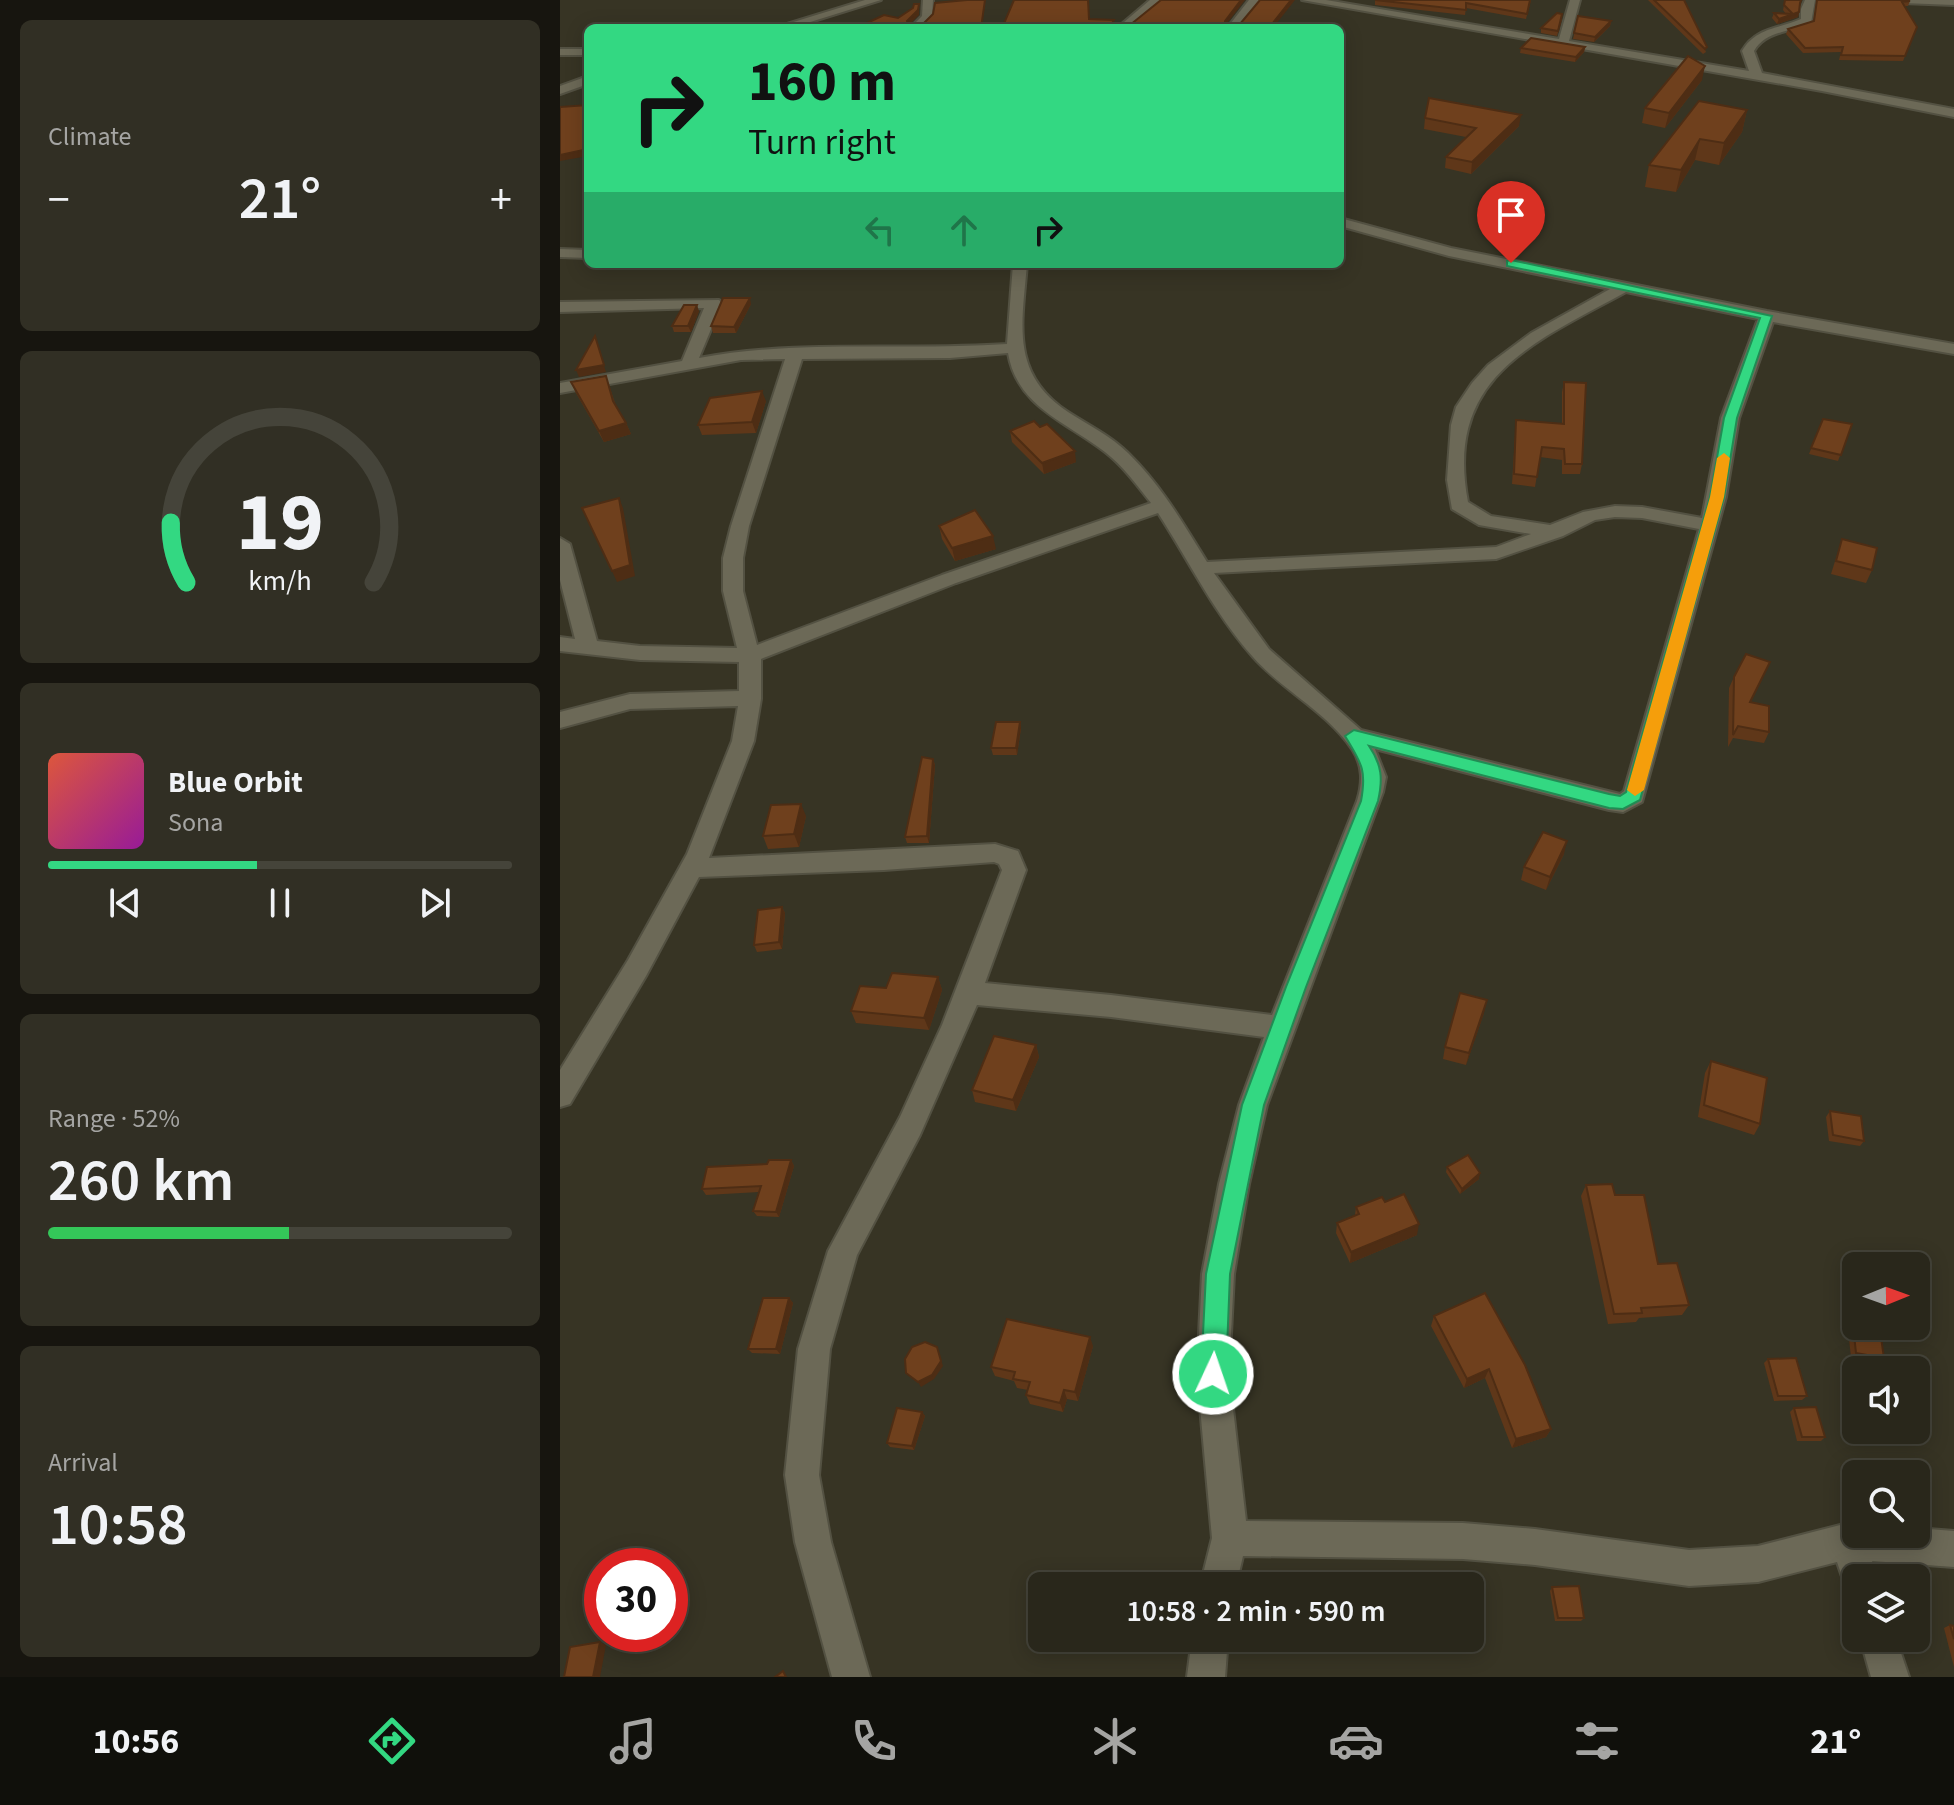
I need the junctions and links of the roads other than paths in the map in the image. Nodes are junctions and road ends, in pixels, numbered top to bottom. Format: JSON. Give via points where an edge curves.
{"nodes":[{"id":1,"x":876,"y":0,"type":"edge"},
{"id":2,"x":928,"y":0,"type":"edge"},
{"id":3,"x":1159,"y":0,"type":"edge"},
{"id":4,"x":1255,"y":0,"type":"edge"},
{"id":5,"x":1307,"y":0,"type":"edge"},
{"id":6,"x":1575,"y":0,"type":"edge"},
{"id":7,"x":1810,"y":0,"type":"edge"},
{"id":8,"x":1903,"y":0,"type":"edge"},
{"id":9,"x":1954,"y":2,"type":"edge"},
{"id":10,"x":793,"y":24,"type":"edge"},
{"id":11,"x":919,"y":24,"type":"edge"},
{"id":12,"x":1126,"y":24,"type":"edge"},
{"id":13,"x":1235,"y":24,"type":"edge"},
{"id":14,"x":1563,"y":43,"type":"junction"},
{"id":15,"x":560,"y":52,"type":"edge"},
{"id":16,"x":584,"y":52,"type":"edge"},
{"id":17,"x":1757,"y":76,"type":"junction"},
{"id":18,"x":584,"y":81,"type":"edge"},
{"id":19,"x":560,"y":90,"type":"edge"},
{"id":20,"x":1954,"y":113,"type":"edge"},
{"id":21,"x":1344,"y":223,"type":"edge"},
{"id":22,"x":560,"y":253,"type":"edge"},
{"id":23,"x":584,"y":254,"type":"edge"},
{"id":24,"x":1020,"y":268,"type":"edge"},
{"id":25,"x":1626,"y":286,"type":"junction"},
{"id":26,"x":560,"y":307,"type":"edge"},
{"id":27,"x":1767,"y":316,"type":"junction"},
{"id":28,"x":1017,"y":348,"type":"junction"},
{"id":29,"x":1954,"y":349,"type":"edge"},
{"id":30,"x":795,"y":354,"type":"junction"},
{"id":31,"x":689,"y":363,"type":"junction"},
{"id":32,"x":560,"y":388,"type":"edge"},
{"id":33,"x":1163,"y":505,"type":"junction"},
{"id":34,"x":1709,"y":525,"type":"junction"},
{"id":35,"x":1556,"y":532,"type":"junction"},
{"id":36,"x":560,"y":544,"type":"edge"},
{"id":37,"x":1201,"y":568,"type":"junction"},
{"id":38,"x":560,"y":644,"type":"edge"},
{"id":39,"x":588,"y":647,"type":"junction"},
{"id":40,"x":750,"y":655,"type":"junction"},
{"id":41,"x":750,"y":699,"type":"junction"},
{"id":42,"x":560,"y":720,"type":"edge"},
{"id":43,"x":1354,"y":736,"type":"junction"},
{"id":44,"x":691,"y":868,"type":"junction"},
{"id":45,"x":969,"y":993,"type":"junction"},
{"id":46,"x":1281,"y":1028,"type":"junction"},
{"id":47,"x":560,"y":1095,"type":"edge"},
{"id":48,"x":1230,"y":1538,"type":"junction"},
{"id":49,"x":1842,"y":1543,"type":"edge"},
{"id":50,"x":1930,"y":1547,"type":"edge"},
{"id":51,"x":1954,"y":1549,"type":"edge"},
{"id":52,"x":1222,"y":1572,"type":"edge"},
{"id":53,"x":1209,"y":1652,"type":"edge"},
{"id":54,"x":1882,"y":1652,"type":"edge"},
{"id":55,"x":851,"y":1677,"type":"edge"},
{"id":56,"x":1206,"y":1677,"type":"edge"},
{"id":57,"x":1890,"y":1677,"type":"edge"}],
"edges":[{"from":1,"to":10,"type":"street"},
{"from":2,"to":11,"type":"street","via":[[927,17]]},
{"from":3,"to":12,"type":"street"},
{"from":4,"to":13,"type":"street"},
{"from":5,"to":14,"type":"street"},
{"from":6,"to":14,"type":"street"},
{"from":7,"to":17,"type":"street","via":[[1804,23],[1751,43],[1748,51]]},
{"from":8,"to":9,"type":"street"},
{"from":14,"to":17,"type":"street"},
{"from":15,"to":16,"type":"street"},
{"from":17,"to":20,"type":"street"},
{"from":18,"to":19,"type":"street"},
{"from":21,"to":25,"type":"street","via":[[1449,252]]},
{"from":22,"to":23,"type":"street"},
{"from":24,"to":28,"type":"street"},
{"from":25,"to":27,"type":"street"},
{"from":25,"to":35,"type":"street","via":[[1522,347],[1489,376],[1463,410],[1455,490],[1459,505],[1486,521]]},
{"from":26,"to":31,"type":"street","via":[[714,303]]},
{"from":27,"to":29,"type":"street"},
{"from":27,"to":34,"type":"street","via":[[1730,418]]},
{"from":28,"to":30,"type":"street"},
{"from":28,"to":33,"type":"street","via":[[1032,390],[1119,454]]},
{"from":30,"to":31,"type":"street"},
{"from":30,"to":40,"type":"street","via":[[733,558],[738,620]]},
{"from":31,"to":32,"type":"street"},
{"from":33,"to":37,"type":"street"},
{"from":33,"to":40,"type":"street"},
{"from":34,"to":35,"type":"street","via":[[1626,511],[1599,513]]},
{"from":34,"to":43,"type":"street","via":[[1634,796],[1623,803]]},
{"from":35,"to":37,"type":"street","via":[[1496,553]]},
{"from":36,"to":39,"type":"street"},
{"from":37,"to":43,"type":"street","via":[[1261,653]]},
{"from":38,"to":39,"type":"street"},
{"from":39,"to":40,"type":"street"},
{"from":40,"to":41,"type":"street"},
{"from":41,"to":42,"type":"street","via":[[675,697],[613,704]]},
{"from":41,"to":44,"type":"street","via":[[738,755]]},
{"from":43,"to":46,"type":"street","via":[[1374,778],[1369,801]]},
{"from":44,"to":45,"type":"street","via":[[995,853],[1009,858],[1014,870]]},
{"from":44,"to":47,"type":"street"},
{"from":45,"to":46,"type":"street"},
{"from":45,"to":55,"type":"street","via":[[910,1126],[843,1251],[814,1349],[802,1475],[813,1542]]},
{"from":46,"to":48,"type":"street","via":[[1253,1105],[1218,1274],[1213,1374]]},
{"from":48,"to":49,"type":"street","via":[[1463,1541],[1689,1568],[1758,1564]]},
{"from":48,"to":52,"type":"street"},
{"from":50,"to":51,"type":"street"},
{"from":53,"to":56,"type":"street"},
{"from":54,"to":57,"type":"street"}]}
